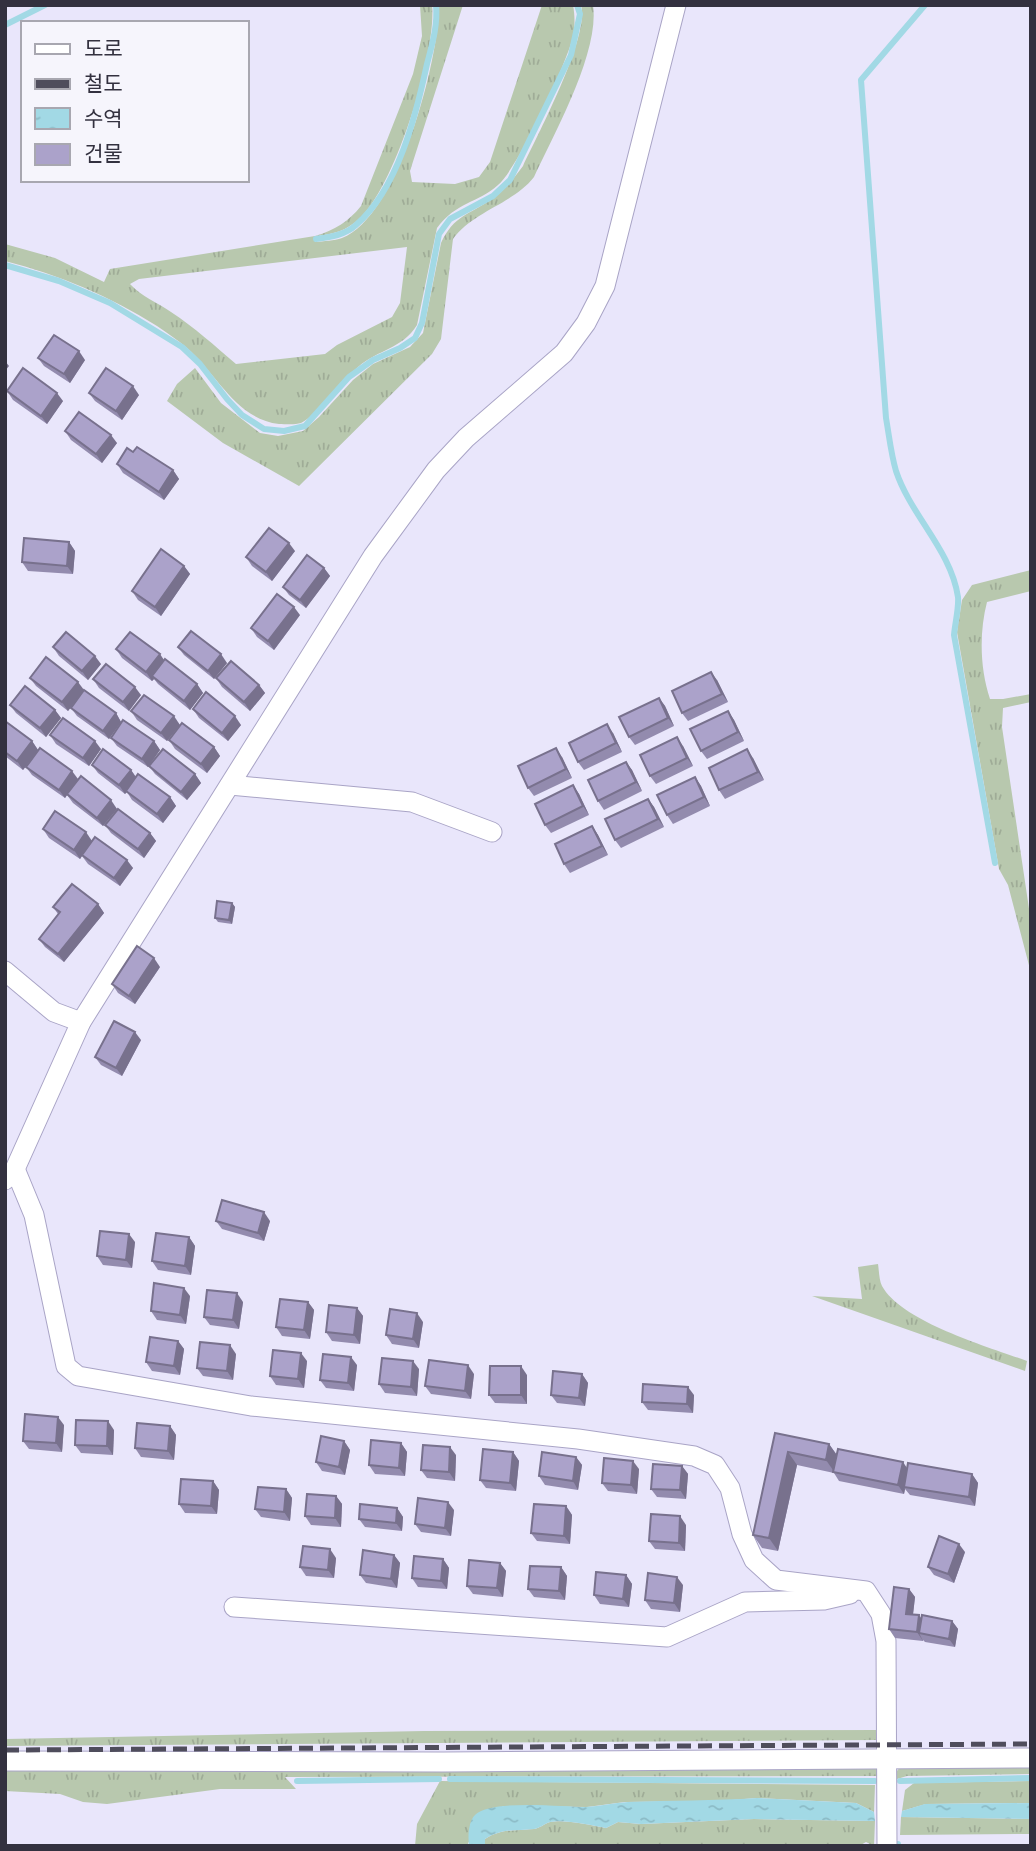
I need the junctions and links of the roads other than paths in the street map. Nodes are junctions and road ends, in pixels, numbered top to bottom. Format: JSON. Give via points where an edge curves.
{"nodes":[{"id":1,"x":676,"y":5,"type":"edge"},
{"id":2,"x":230,"y":785,"type":"junction"},
{"id":3,"x":492,"y":832,"type":"dead end"},
{"id":4,"x":5,"y":971,"type":"edge"},
{"id":5,"x":81,"y":1022,"type":"junction"},
{"id":6,"x":10,"y":1175,"type":"edge"},
{"id":7,"x":866,"y":1591,"type":"junction"},
{"id":8,"x":234,"y":1607,"type":"dead end"},
{"id":9,"x":1031,"y":1759,"type":"edge"},
{"id":10,"x":888,"y":1760,"type":"junction"},
{"id":11,"x":5,"y":1761,"type":"edge"},
{"id":12,"x":887,"y":1846,"type":"edge"}],
"edges":[{"from":1,"to":2,"type":"street","via":[[605,286],[586,323],[564,353],[436,470],[373,556]]},
{"from":2,"to":3,"type":"street","via":[[412,803]]},
{"from":2,"to":5,"type":"street"},
{"from":4,"to":5,"type":"street","via":[[54,1012]]},
{"from":5,"to":6,"type":"street"},
{"from":6,"to":7,"type":"street","via":[[34,1214],[66,1366],[79,1376],[251,1406],[578,1439],[694,1456],[715,1465],[730,1488],[754,1560],[776,1580]]},
{"from":7,"to":8,"type":"street","via":[[824,1600],[745,1602],[667,1637]]},
{"from":7,"to":10,"type":"street","via":[[881,1614],[886,1642]]},
{"from":9,"to":10,"type":"street"},
{"from":10,"to":11,"type":"street"},
{"from":10,"to":12,"type":"street"}]}
